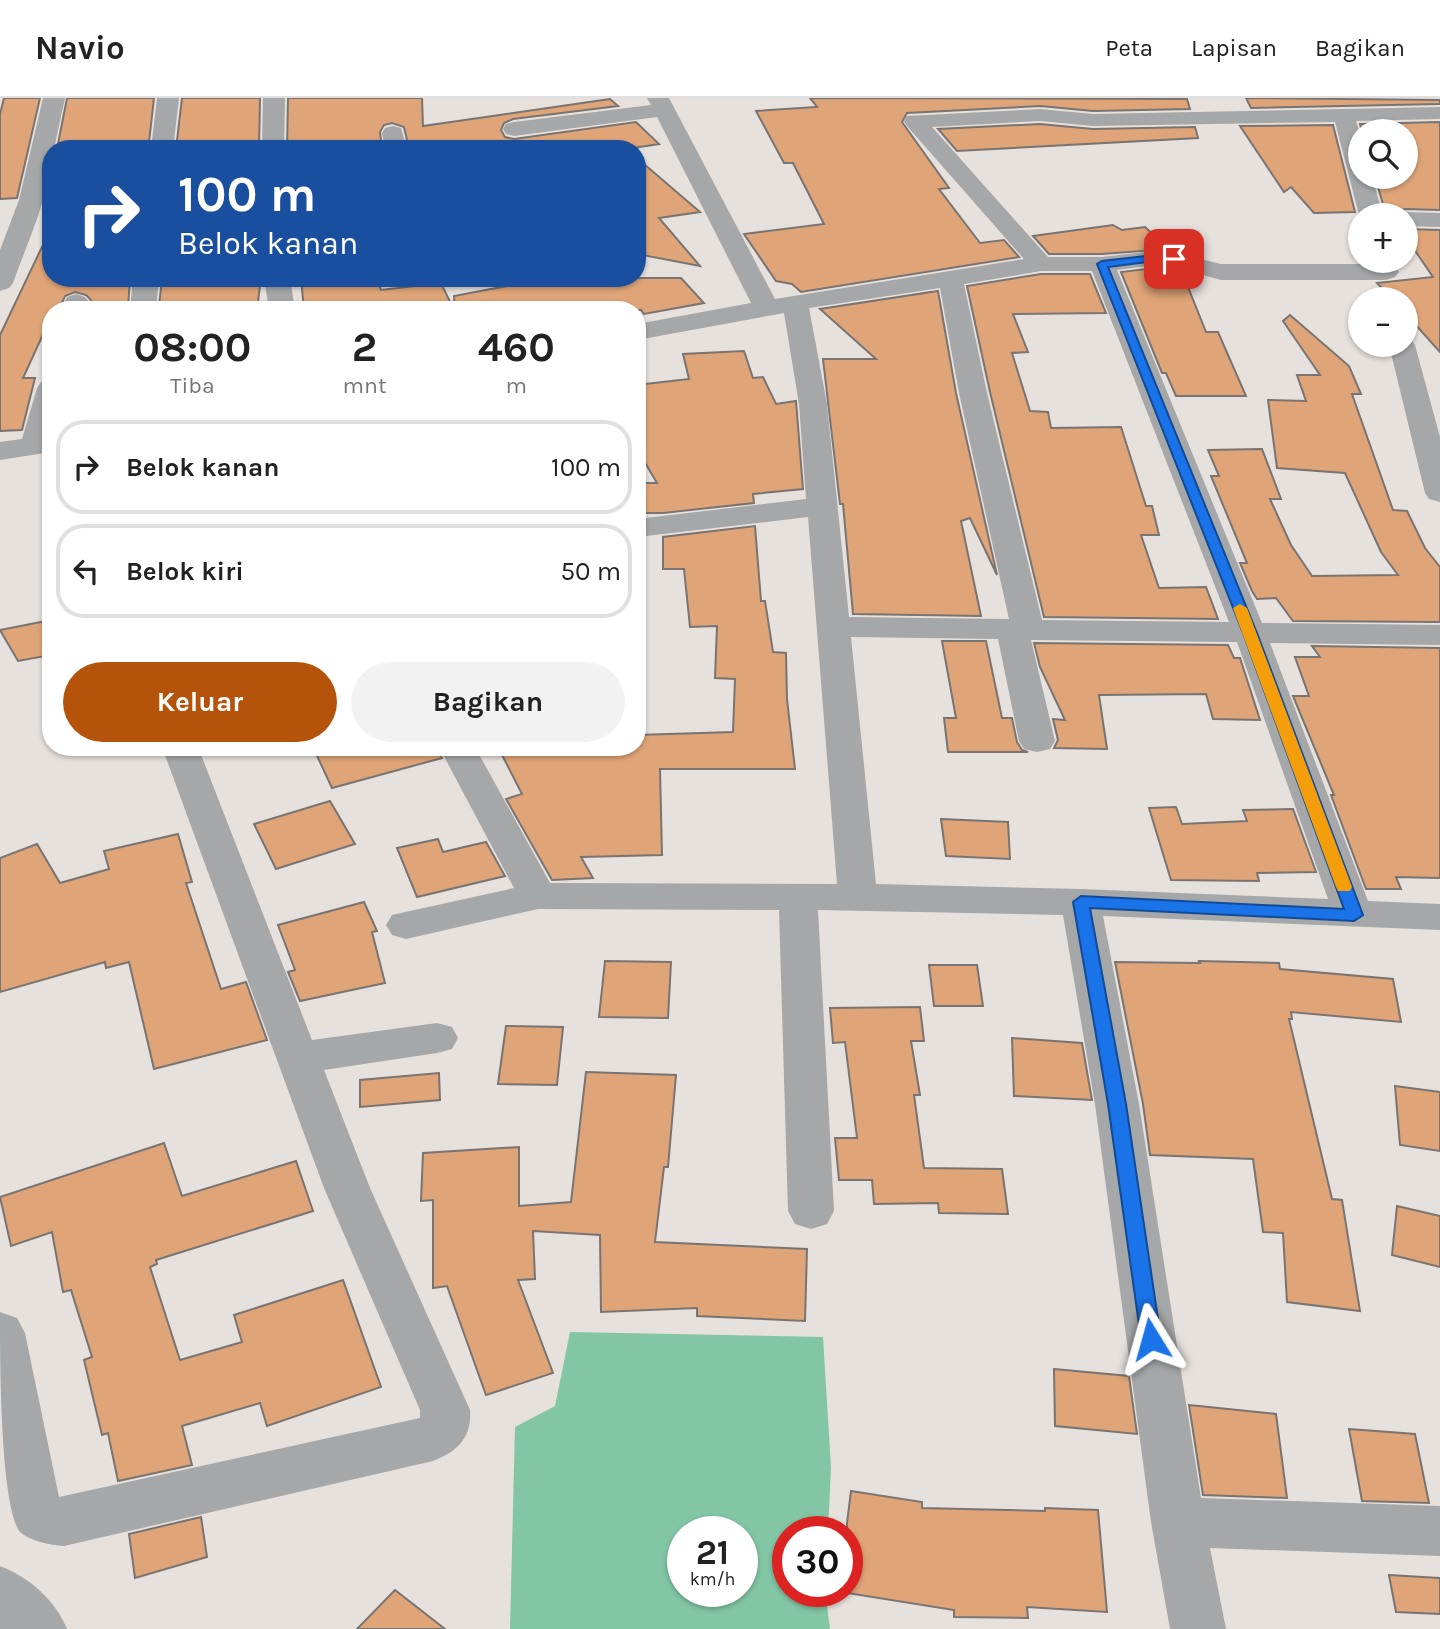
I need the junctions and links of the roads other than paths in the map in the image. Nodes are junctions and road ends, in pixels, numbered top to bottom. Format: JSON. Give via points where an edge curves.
{"nodes":[{"id":1,"x":54,"y":98,"type":"edge"},
{"id":2,"x":169,"y":98,"type":"edge"},
{"id":3,"x":274,"y":98,"type":"edge"},
{"id":4,"x":1141,"y":98,"type":"edge"},
{"id":5,"x":661,"y":104,"type":"edge"},
{"id":6,"x":1332,"y":109,"type":"edge"},
{"id":7,"x":1440,"y":113,"type":"edge"},
{"id":8,"x":1152,"y":119,"type":"junction"},
{"id":9,"x":507,"y":131,"type":"edge"},
{"id":10,"x":163,"y":140,"type":"edge"},
{"id":11,"x":273,"y":140,"type":"edge"},
{"id":12,"x":1348,"y":147,"type":"edge"},
{"id":13,"x":1418,"y":219,"type":"edge"},
{"id":14,"x":1440,"y":220,"type":"edge"},
{"id":15,"x":1041,"y":264,"type":"junction"},
{"id":16,"x":1102,"y":264,"type":"junction"},
{"id":17,"x":1348,"y":267,"type":"edge"},
{"id":18,"x":951,"y":280,"type":"junction"},
{"id":19,"x":0,"y":283,"type":"edge"},
{"id":20,"x":795,"y":303,"type":"junction"},
{"id":21,"x":766,"y":309,"type":"junction"},
{"id":22,"x":646,"y":330,"type":"edge"},
{"id":23,"x":1405,"y":357,"type":"edge"},
{"id":24,"x":42,"y":445,"type":"edge"},
{"id":25,"x":0,"y":451,"type":"edge"},
{"id":26,"x":1440,"y":493,"type":"edge"},
{"id":27,"x":820,"y":506,"type":"junction"},
{"id":28,"x":646,"y":527,"type":"edge"},
{"id":29,"x":833,"y":627,"type":"junction"},
{"id":30,"x":1020,"y":629,"type":"junction"},
{"id":31,"x":1250,"y":633,"type":"junction"},
{"id":32,"x":1440,"y":635,"type":"edge"},
{"id":33,"x":1037,"y":741,"type":"dead end"},
{"id":34,"x":183,"y":756,"type":"edge"},
{"id":35,"x":462,"y":756,"type":"edge"},
{"id":36,"x":538,"y":896,"type":"junction"},
{"id":37,"x":858,"y":897,"type":"junction"},
{"id":38,"x":798,"y":898,"type":"junction"},
{"id":39,"x":1081,"y":902,"type":"junction"},
{"id":40,"x":1354,"y":915,"type":"junction"},
{"id":41,"x":1440,"y":917,"type":"edge"},
{"id":42,"x":406,"y":925,"type":"dead end"},
{"id":43,"x":437,"y":1038,"type":"dead end"},
{"id":44,"x":297,"y":1058,"type":"junction"},
{"id":45,"x":811,"y":1211,"type":"dead end"},
{"id":46,"x":0,"y":1333,"type":"edge"},
{"id":47,"x":10,"y":1447,"type":"edge"},
{"id":48,"x":1178,"y":1522,"type":"junction"},
{"id":49,"x":1440,"y":1531,"type":"edge"},
{"id":50,"x":0,"y":1592,"type":"edge"},
{"id":51,"x":39,"y":1629,"type":"edge"},
{"id":52,"x":1198,"y":1629,"type":"edge"}],
"edges":[{"from":1,"to":19,"type":"street"},
{"from":2,"to":10,"type":"street"},
{"from":3,"to":11,"type":"street"},
{"from":4,"to":8,"type":"street"},
{"from":5,"to":9,"type":"street"},
{"from":5,"to":21,"type":"street"},
{"from":6,"to":7,"type":"street"},
{"from":6,"to":8,"type":"street"},
{"from":6,"to":12,"type":"street"},
{"from":8,"to":15,"type":"street","via":[[909,114]]},
{"from":13,"to":14,"type":"street"},
{"from":15,"to":16,"type":"street"},
{"from":15,"to":18,"type":"street"},
{"from":16,"to":17,"type":"street","via":[[1163,257],[1221,272]]},
{"from":16,"to":31,"type":"street"},
{"from":18,"to":20,"type":"street"},
{"from":18,"to":30,"type":"street"},
{"from":20,"to":21,"type":"street"},
{"from":20,"to":27,"type":"street","via":[[813,404]]},
{"from":21,"to":22,"type":"street"},
{"from":23,"to":26,"type":"street"},
{"from":24,"to":25,"type":"street"},
{"from":27,"to":28,"type":"street"},
{"from":27,"to":29,"type":"street"},
{"from":29,"to":30,"type":"street"},
{"from":29,"to":37,"type":"street"},
{"from":30,"to":31,"type":"street"},
{"from":30,"to":33,"type":"street"},
{"from":31,"to":32,"type":"street"},
{"from":31,"to":40,"type":"street"},
{"from":34,"to":44,"type":"street"},
{"from":35,"to":36,"type":"street"},
{"from":36,"to":38,"type":"street"},
{"from":36,"to":42,"type":"street"},
{"from":37,"to":38,"type":"street"},
{"from":37,"to":39,"type":"street"},
{"from":38,"to":45,"type":"street"},
{"from":39,"to":40,"type":"street"},
{"from":39,"to":48,"type":"street","via":[[1117,1104]]},
{"from":40,"to":41,"type":"street"},
{"from":43,"to":44,"type":"street"},
{"from":44,"to":47,"type":"street","via":[[445,1410],[442,1432],[433,1438],[64,1522],[40,1518]]},
{"from":46,"to":47,"type":"street"},
{"from":48,"to":49,"type":"street"},
{"from":48,"to":52,"type":"street"},
{"from":50,"to":51,"type":"street"}]}
